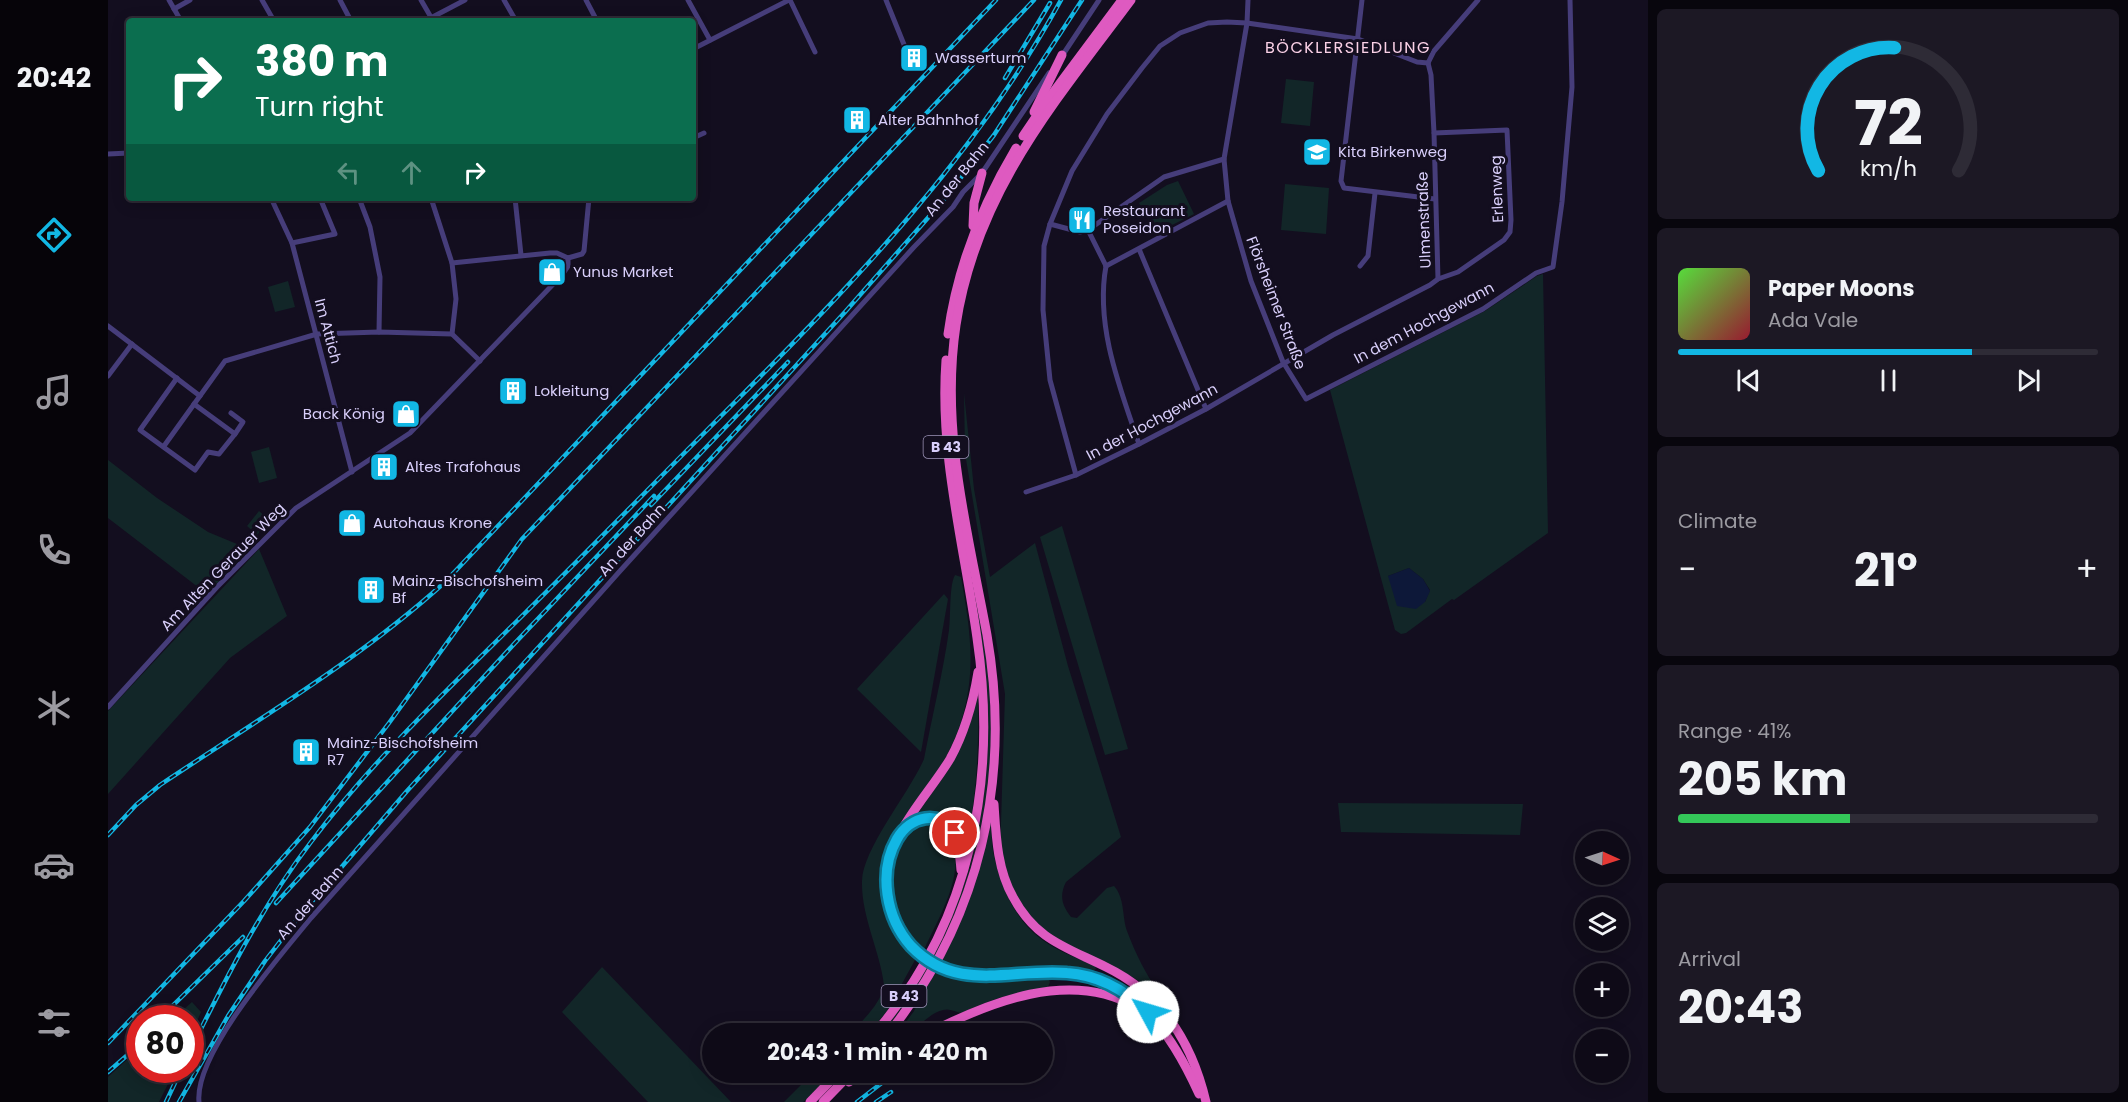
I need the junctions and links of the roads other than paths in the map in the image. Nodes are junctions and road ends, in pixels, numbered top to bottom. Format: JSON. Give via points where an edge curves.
{"nodes":[{"id":1,"x":169,"y":0,"type":"edge"},
{"id":2,"x":190,"y":0,"type":"edge"},
{"id":3,"x":262,"y":0,"type":"edge"},
{"id":4,"x":340,"y":0,"type":"edge"},
{"id":5,"x":421,"y":0,"type":"edge"},
{"id":6,"x":465,"y":0,"type":"edge"},
{"id":7,"x":504,"y":0,"type":"edge"},
{"id":8,"x":586,"y":0,"type":"edge"},
{"id":9,"x":688,"y":0,"type":"edge"},
{"id":10,"x":790,"y":0,"type":"edge"},
{"id":11,"x":886,"y":0,"type":"edge"},
{"id":12,"x":1099,"y":0,"type":"edge"},
{"id":13,"x":1122,"y":0,"type":"edge"},
{"id":14,"x":1131,"y":0,"type":"edge"},
{"id":15,"x":1248,"y":0,"type":"edge"},
{"id":16,"x":1362,"y":0,"type":"edge"},
{"id":17,"x":1478,"y":0,"type":"edge"},
{"id":18,"x":1570,"y":0,"type":"edge"},
{"id":19,"x":174,"y":9,"type":"junction"},
{"id":20,"x":179,"y":18,"type":"edge"},
{"id":21,"x":272,"y":18,"type":"edge"},
{"id":22,"x":349,"y":18,"type":"edge"},
{"id":23,"x":429,"y":18,"type":"edge"},
{"id":24,"x":434,"y":18,"type":"edge"},
{"id":25,"x":514,"y":18,"type":"edge"},
{"id":26,"x":595,"y":18,"type":"edge"},
{"id":27,"x":1247,"y":23,"type":"junction"},
{"id":28,"x":1358,"y":39,"type":"junction"},
{"id":29,"x":710,"y":40,"type":"junction"},
{"id":30,"x":696,"y":47,"type":"edge"},
{"id":31,"x":815,"y":52,"type":"dead end"},
{"id":32,"x":907,"y":52,"type":"dead end"},
{"id":33,"x":1062,"y":55,"type":"junction"},
{"id":34,"x":1428,"y":63,"type":"junction"},
{"id":35,"x":1025,"y":132,"type":"junction"},
{"id":36,"x":704,"y":133,"type":"dead end"},
{"id":37,"x":1434,"y":133,"type":"junction"},
{"id":38,"x":696,"y":137,"type":"edge"},
{"id":39,"x":126,"y":153,"type":"edge"},
{"id":40,"x":108,"y":154,"type":"edge"},
{"id":41,"x":1224,"y":159,"type":"junction"},
{"id":42,"x":982,"y":172,"type":"junction"},
{"id":43,"x":1375,"y":193,"type":"junction"},
{"id":44,"x":1435,"y":199,"type":"junction"},
{"id":45,"x":272,"y":201,"type":"edge"},
{"id":46,"x":321,"y":201,"type":"edge"},
{"id":47,"x":360,"y":201,"type":"edge"},
{"id":48,"x":431,"y":201,"type":"edge"},
{"id":49,"x":516,"y":201,"type":"edge"},
{"id":50,"x":589,"y":201,"type":"edge"},
{"id":51,"x":1228,"y":201,"type":"junction"},
{"id":52,"x":1050,"y":224,"type":"junction"},
{"id":53,"x":1088,"y":230,"type":"junction"},
{"id":54,"x":972,"y":238,"type":"junction"},
{"id":55,"x":292,"y":243,"type":"junction"},
{"id":56,"x":1139,"y":249,"type":"junction"},
{"id":57,"x":520,"y":255,"type":"junction"},
{"id":58,"x":568,"y":258,"type":"junction"},
{"id":59,"x":452,"y":263,"type":"junction"},
{"id":60,"x":1360,"y":266,"type":"dead end"},
{"id":61,"x":1106,"y":267,"type":"junction"},
{"id":62,"x":1438,"y":279,"type":"junction"},
{"id":63,"x":108,"y":326,"type":"edge"},
{"id":64,"x":379,"y":332,"type":"junction"},
{"id":65,"x":316,"y":334,"type":"junction"},
{"id":66,"x":452,"y":334,"type":"junction"},
{"id":67,"x":132,"y":344,"type":"junction"},
{"id":68,"x":480,"y":361,"type":"junction"},
{"id":69,"x":1283,"y":362,"type":"junction"},
{"id":70,"x":108,"y":376,"type":"edge"},
{"id":71,"x":177,"y":378,"type":"junction"},
{"id":72,"x":200,"y":396,"type":"junction"},
{"id":73,"x":1306,"y":399,"type":"joint"},
{"id":74,"x":194,"y":404,"type":"junction"},
{"id":75,"x":1206,"y":409,"type":"junction"},
{"id":76,"x":231,"y":413,"type":"dead end"},
{"id":77,"x":235,"y":434,"type":"junction"},
{"id":78,"x":1139,"y":444,"type":"junction"},
{"id":79,"x":164,"y":446,"type":"junction"},
{"id":80,"x":352,"y":472,"type":"junction"},
{"id":81,"x":1076,"y":475,"type":"junction"},
{"id":82,"x":1026,"y":492,"type":"dead end"},
{"id":83,"x":980,"y":657,"type":"junction"},
{"id":84,"x":108,"y":707,"type":"edge"},
{"id":85,"x":993,"y":784,"type":"junction"},
{"id":86,"x":897,"y":837,"type":"junction"},
{"id":87,"x":962,"y":877,"type":"junction"},
{"id":88,"x":1157,"y":1021,"type":"junction"},
{"id":89,"x":883,"y":1023,"type":"edge"},
{"id":90,"x":896,"y":1023,"type":"edge"},
{"id":91,"x":948,"y":1023,"type":"edge"},
{"id":92,"x":828,"y":1083,"type":"edge"},
{"id":93,"x":843,"y":1083,"type":"edge"},
{"id":94,"x":848,"y":1083,"type":"edge"},
{"id":95,"x":837,"y":1090,"type":"junction"},
{"id":96,"x":199,"y":1102,"type":"edge"},
{"id":97,"x":810,"y":1102,"type":"edge"},
{"id":98,"x":823,"y":1102,"type":"edge"},
{"id":99,"x":1204,"y":1102,"type":"edge"}],
"edges":[{"from":1,"to":19,"type":"street"},
{"from":2,"to":19,"type":"street"},
{"from":3,"to":21,"type":"street"},
{"from":4,"to":22,"type":"street"},
{"from":5,"to":23,"type":"street"},
{"from":6,"to":24,"type":"street"},
{"from":7,"to":25,"type":"street"},
{"from":8,"to":26,"type":"street"},
{"from":9,"to":29,"type":"street"},
{"from":10,"to":29,"type":"street"},
{"from":10,"to":31,"type":"street"},
{"from":11,"to":32,"type":"street"},
{"from":12,"to":33,"type":"street","name":"An der Bahn"},
{"from":13,"to":35,"type":"highway","number":"B 43"},
{"from":14,"to":85,"type":"highway","number":"B 43","via":[[1025,143],[972,257],[956,324],[950,395],[952,439],[992,670]]},
{"from":15,"to":27,"type":"street","name":"Flörsheimer Straße"},
{"from":16,"to":28,"type":"street"},
{"from":17,"to":34,"type":"street"},
{"from":18,"to":73,"type":"street","name":"In dem Hochgewann","via":[[1572,87],[1553,267],[1536,273],[1483,309]]},
{"from":19,"to":20,"type":"street"},
{"from":27,"to":28,"type":"street"},
{"from":27,"to":41,"type":"street","name":"Flörsheimer Straße"},
{"from":27,"to":52,"type":"street","via":[[1208,23],[1160,46],[1107,114],[1072,171]]},
{"from":28,"to":34,"type":"street"},
{"from":28,"to":43,"type":"street","via":[[1341,181],[1344,188]]},
{"from":29,"to":30,"type":"street"},
{"from":33,"to":35,"type":"highway"},
{"from":33,"to":42,"type":"street","name":"An der Bahn"},
{"from":34,"to":37,"type":"street","name":"Ulmenstraße"},
{"from":35,"to":54,"type":"highway","number":"B 43","via":[[988,198]]},
{"from":36,"to":38,"type":"street"},
{"from":37,"to":44,"type":"street","name":"Ulmenstraße"},
{"from":37,"to":62,"type":"street","name":"Erlenweg","via":[[1507,130],[1511,220],[1510,232],[1504,240],[1458,272]]},
{"from":39,"to":40,"type":"street"},
{"from":41,"to":51,"type":"street","name":"Flörsheimer Straße"},
{"from":41,"to":53,"type":"street","via":[[1164,177]]},
{"from":42,"to":54,"type":"highway","via":[[974,203]]},
{"from":42,"to":96,"type":"street","name":"An der Bahn","via":[[311,918],[250,994],[208,1060]]},
{"from":43,"to":44,"type":"street"},
{"from":43,"to":60,"type":"street","via":[[1368,256]]},
{"from":44,"to":62,"type":"street","name":"Ulmenstraße"},
{"from":45,"to":55,"type":"street","name":"Im Attich"},
{"from":46,"to":55,"type":"street","via":[[335,234]]},
{"from":47,"to":64,"type":"street","via":[[380,277]]},
{"from":48,"to":59,"type":"street"},
{"from":49,"to":57,"type":"street"},
{"from":50,"to":58,"type":"street","name":"Am Alten Gerauer Weg","via":[[584,251]]},
{"from":51,"to":56,"type":"street"},
{"from":51,"to":69,"type":"street","name":"Flörsheimer Straße","via":[[1251,281]]},
{"from":52,"to":53,"type":"street","via":[[1080,232]]},
{"from":52,"to":81,"type":"street","via":[[1044,246],[1044,322],[1050,380]]},
{"from":53,"to":61,"type":"street"},
{"from":54,"to":83,"type":"highway","number":"B 43","via":[[951,313],[944,408],[951,489]]},
{"from":55,"to":65,"type":"street","name":"Im Attich"},
{"from":56,"to":61,"type":"street"},
{"from":56,"to":75,"type":"street"},
{"from":57,"to":58,"type":"street","via":[[557,253]]},
{"from":57,"to":59,"type":"street"},
{"from":58,"to":68,"type":"street","name":"Am Alten Gerauer Weg","via":[[562,275]]},
{"from":59,"to":66,"type":"street","via":[[456,300]]},
{"from":61,"to":78,"type":"street","via":[[1108,342]]},
{"from":62,"to":69,"type":"street","name":"Ulmenstraße"},
{"from":63,"to":67,"type":"street"},
{"from":64,"to":65,"type":"street"},
{"from":64,"to":66,"type":"street"},
{"from":65,"to":72,"type":"street","via":[[225,361]]},
{"from":65,"to":80,"type":"street","name":"Im Attich"},
{"from":66,"to":68,"type":"street"},
{"from":67,"to":70,"type":"street"},
{"from":67,"to":71,"type":"street"},
{"from":68,"to":80,"type":"street","name":"Am Alten Gerauer Weg","via":[[410,433]]},
{"from":69,"to":73,"type":"street","name":"Flörsheimer Straße"},
{"from":69,"to":75,"type":"street","name":"In der Hochgewann"},
{"from":71,"to":72,"type":"street"},
{"from":71,"to":79,"type":"street","via":[[140,430]]},
{"from":72,"to":74,"type":"street"},
{"from":74,"to":77,"type":"street"},
{"from":74,"to":79,"type":"street"},
{"from":75,"to":78,"type":"street","name":"In der Hochgewann"},
{"from":76,"to":77,"type":"street","via":[[243,422]]},
{"from":77,"to":79,"type":"street","via":[[219,454],[208,452],[195,470]]},
{"from":78,"to":81,"type":"street","name":"In der Hochgewann"},
{"from":80,"to":84,"type":"street","name":"Am Alten Gerauer Weg","via":[[296,508],[217,587]]},
{"from":81,"to":82,"type":"street","name":"In der Hochgewann"},
{"from":83,"to":86,"type":"highway","via":[[971,707],[958,742]]},
{"from":83,"to":87,"type":"highway","number":"B 43","via":[[984,771]]},
{"from":85,"to":90,"type":"highway","number":"B 43","via":[[985,837],[962,905],[925,983]]},
{"from":85,"to":99,"type":"highway","via":[[998,850],[1007,886],[1018,906],[1051,940],[1132,981],[1149,994],[1168,1016],[1188,1052]]},
{"from":86,"to":87,"type":"highway","via":[[920,819],[932,817],[947,823],[958,841]]},
{"from":86,"to":88,"type":"highway","bridge":true,"via":[[888,866],[888,897],[897,926],[916,951],[930,961],[953,972],[988,976],[1059,972],[1090,977],[1128,995]]},
{"from":87,"to":89,"type":"highway","number":"B 43","via":[[928,955]]},
{"from":88,"to":91,"type":"highway","via":[[1116,996],[1068,990],[1030,994]]},
{"from":88,"to":99,"type":"highway","via":[[1181,1056]]},
{"from":92,"to":97,"type":"highway"},
{"from":93,"to":95,"type":"highway"},
{"from":94,"to":95,"type":"highway"},
{"from":95,"to":98,"type":"highway"}]}
